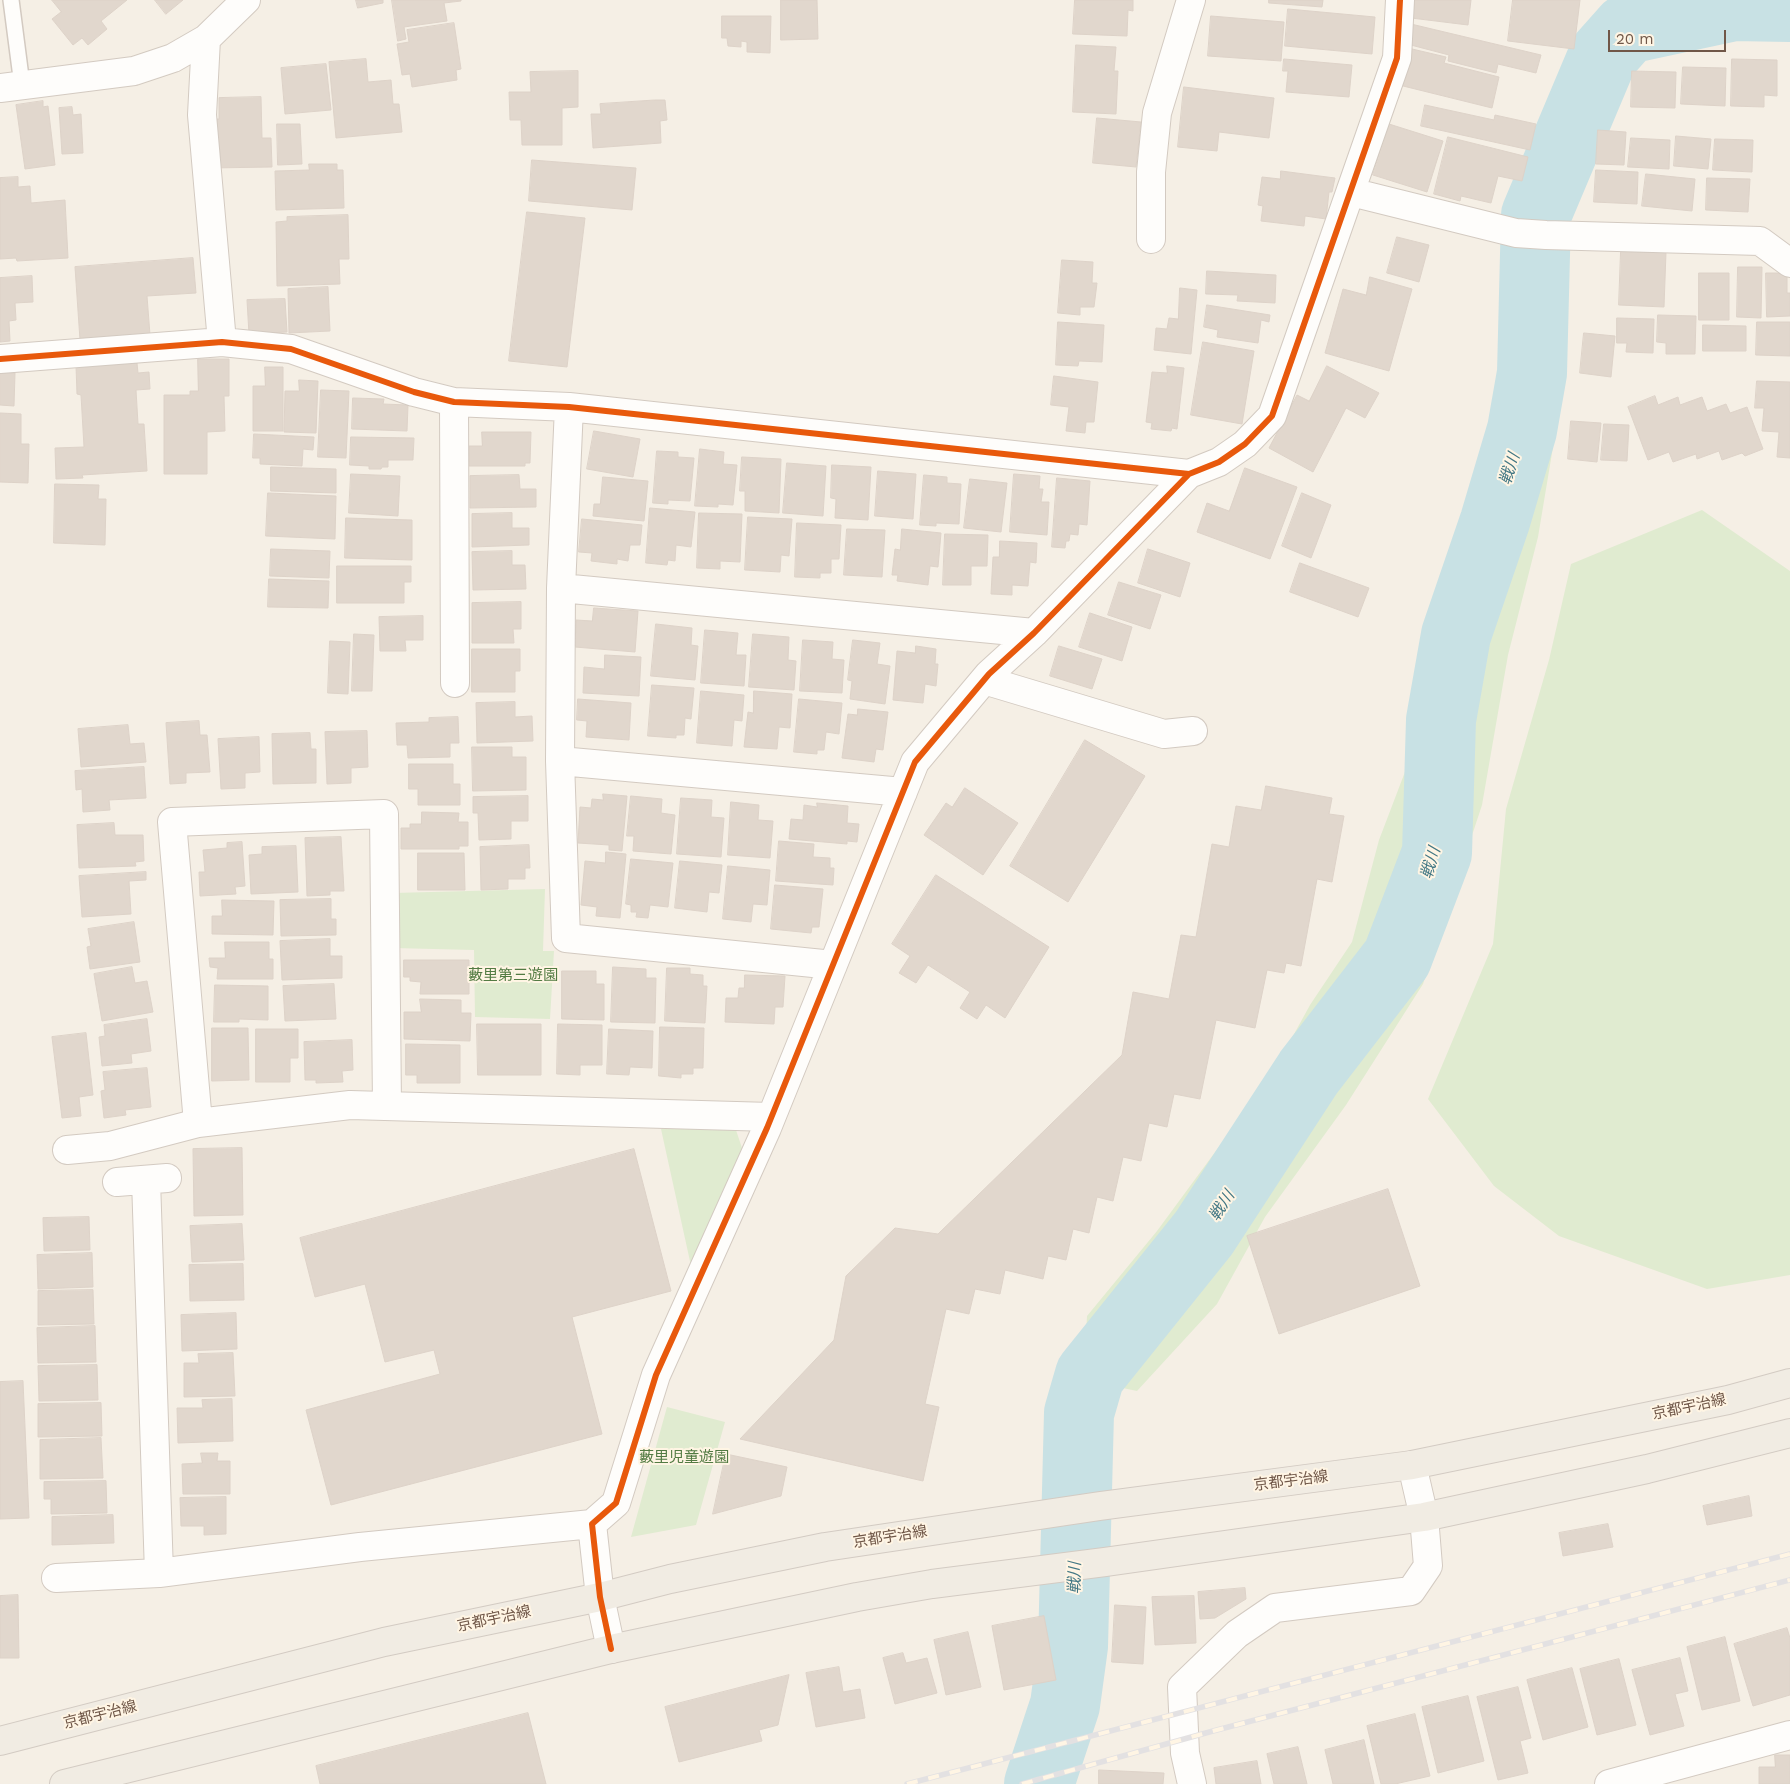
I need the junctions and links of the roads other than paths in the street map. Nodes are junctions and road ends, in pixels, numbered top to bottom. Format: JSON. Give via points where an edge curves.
{"nodes":[{"id":1,"x":11,"y":0,"type":"edge"},
{"id":2,"x":246,"y":0,"type":"edge"},
{"id":3,"x":1191,"y":0,"type":"edge"},
{"id":4,"x":1400,"y":0,"type":"edge"},
{"id":5,"x":206,"y":39,"type":"junction"},
{"id":6,"x":11,"y":86,"type":"edge"},
{"id":7,"x":1351,"y":192,"type":"junction"},
{"id":8,"x":1151,"y":239,"type":"dead end"},
{"id":9,"x":1790,"y":263,"type":"edge"},
{"id":10,"x":222,"y":342,"type":"junction"},
{"id":11,"x":0,"y":360,"type":"edge"},
{"id":12,"x":454,"y":402,"type":"junction"},
{"id":13,"x":569,"y":407,"type":"junction"},
{"id":14,"x":1189,"y":474,"type":"junction"},
{"id":15,"x":561,"y":588,"type":"junction"},
{"id":16,"x":1034,"y":633,"type":"junction"},
{"id":17,"x":984,"y":680,"type":"junction"},
{"id":18,"x":455,"y":683,"type":"dead end"},
{"id":19,"x":1193,"y":731,"type":"dead end"},
{"id":20,"x":560,"y":760,"type":"junction"},
{"id":21,"x":903,"y":792,"type":"junction"},
{"id":22,"x":833,"y":965,"type":"junction"},
{"id":23,"x":387,"y":1106,"type":"junction"},
{"id":24,"x":771,"y":1117,"type":"junction"},
{"id":25,"x":198,"y":1124,"type":"junction"},
{"id":26,"x":67,"y":1150,"type":"dead end"},
{"id":27,"x":117,"y":1182,"type":"dead end"},
{"id":28,"x":1790,"y":1383,"type":"edge"},
{"id":29,"x":1790,"y":1433,"type":"edge"},
{"id":30,"x":1412,"y":1465,"type":"junction"},
{"id":31,"x":1424,"y":1517,"type":"junction"},
{"id":32,"x":592,"y":1524,"type":"junction"},
{"id":33,"x":159,"y":1573,"type":"junction"},
{"id":34,"x":56,"y":1578,"type":"dead end"},
{"id":35,"x":600,"y":1597,"type":"junction"},
{"id":36,"x":611,"y":1649,"type":"junction"},
{"id":37,"x":1790,"y":1735,"type":"edge"},
{"id":38,"x":0,"y":1741,"type":"edge"},
{"id":39,"x":1637,"y":1780,"type":"edge"},
{"id":40,"x":64,"y":1784,"type":"edge"},
{"id":41,"x":1192,"y":1784,"type":"edge"},
{"id":42,"x":1609,"y":1784,"type":"edge"}],
"edges":[{"from":1,"to":6,"type":"lane"},
{"from":2,"to":5,"type":"street"},
{"from":3,"to":8,"type":"street","via":[[1157,113],[1151,172]]},
{"from":4,"to":7,"type":"street","via":[[1397,58]]},
{"from":5,"to":6,"type":"street","via":[[173,58],[134,71]]},
{"from":5,"to":10,"type":"street","via":[[202,115]]},
{"from":7,"to":9,"type":"street","via":[[1516,233],[1760,241]]},
{"from":7,"to":14,"type":"street","via":[[1272,416],[1245,444],[1219,462]]},
{"from":10,"to":11,"type":"street"},
{"from":10,"to":12,"type":"street","via":[[291,349],[414,392]]},
{"from":12,"to":13,"type":"street"},
{"from":12,"to":18,"type":"street"},
{"from":13,"to":14,"type":"street"},
{"from":13,"to":15,"type":"street"},
{"from":14,"to":16,"type":"street"},
{"from":15,"to":16,"type":"street"},
{"from":15,"to":20,"type":"street"},
{"from":16,"to":17,"type":"street"},
{"from":17,"to":19,"type":"street","via":[[1164,734]]},
{"from":17,"to":21,"type":"street","via":[[915,762]]},
{"from":20,"to":21,"type":"street"},
{"from":20,"to":22,"type":"street","via":[[566,938]]},
{"from":21,"to":22,"type":"street"},
{"from":22,"to":24,"type":"street"},
{"from":23,"to":24,"type":"street"},
{"from":23,"to":25,"type":"street","via":[[350,1105]]},
{"from":23,"to":25,"type":"street","via":[[384,814],[172,822]]},
{"from":24,"to":32,"type":"street","via":[[656,1375],[616,1503]]},
{"from":25,"to":26,"type":"street","via":[[110,1146]]},
{"from":27,"to":33,"type":"street","via":[[156,1179]]},
{"from":28,"to":30,"type":"main road","name":"京都宇治線","via":[[1728,1400]]},
{"from":29,"to":31,"type":"main road","via":[[1647,1469]]},
{"from":30,"to":31,"type":"street"},
{"from":30,"to":35,"type":"main road","name":"京都宇治線","via":[[1032,1515],[825,1547]]},
{"from":31,"to":36,"type":"main road","via":[[932,1584]]},
{"from":31,"to":41,"type":"street","via":[[1428,1566],[1411,1591],[1275,1608],[1237,1634],[1182,1687],[1185,1752]]},
{"from":32,"to":33,"type":"street","via":[[360,1547]]},
{"from":32,"to":35,"type":"street"},
{"from":33,"to":34,"type":"street"},
{"from":35,"to":36,"type":"street"},
{"from":35,"to":38,"type":"main road","name":"京都宇治線","via":[[384,1642]]},
{"from":36,"to":40,"type":"main road"},
{"from":37,"to":39,"type":"street"},
{"from":39,"to":42,"type":"street"}]}
